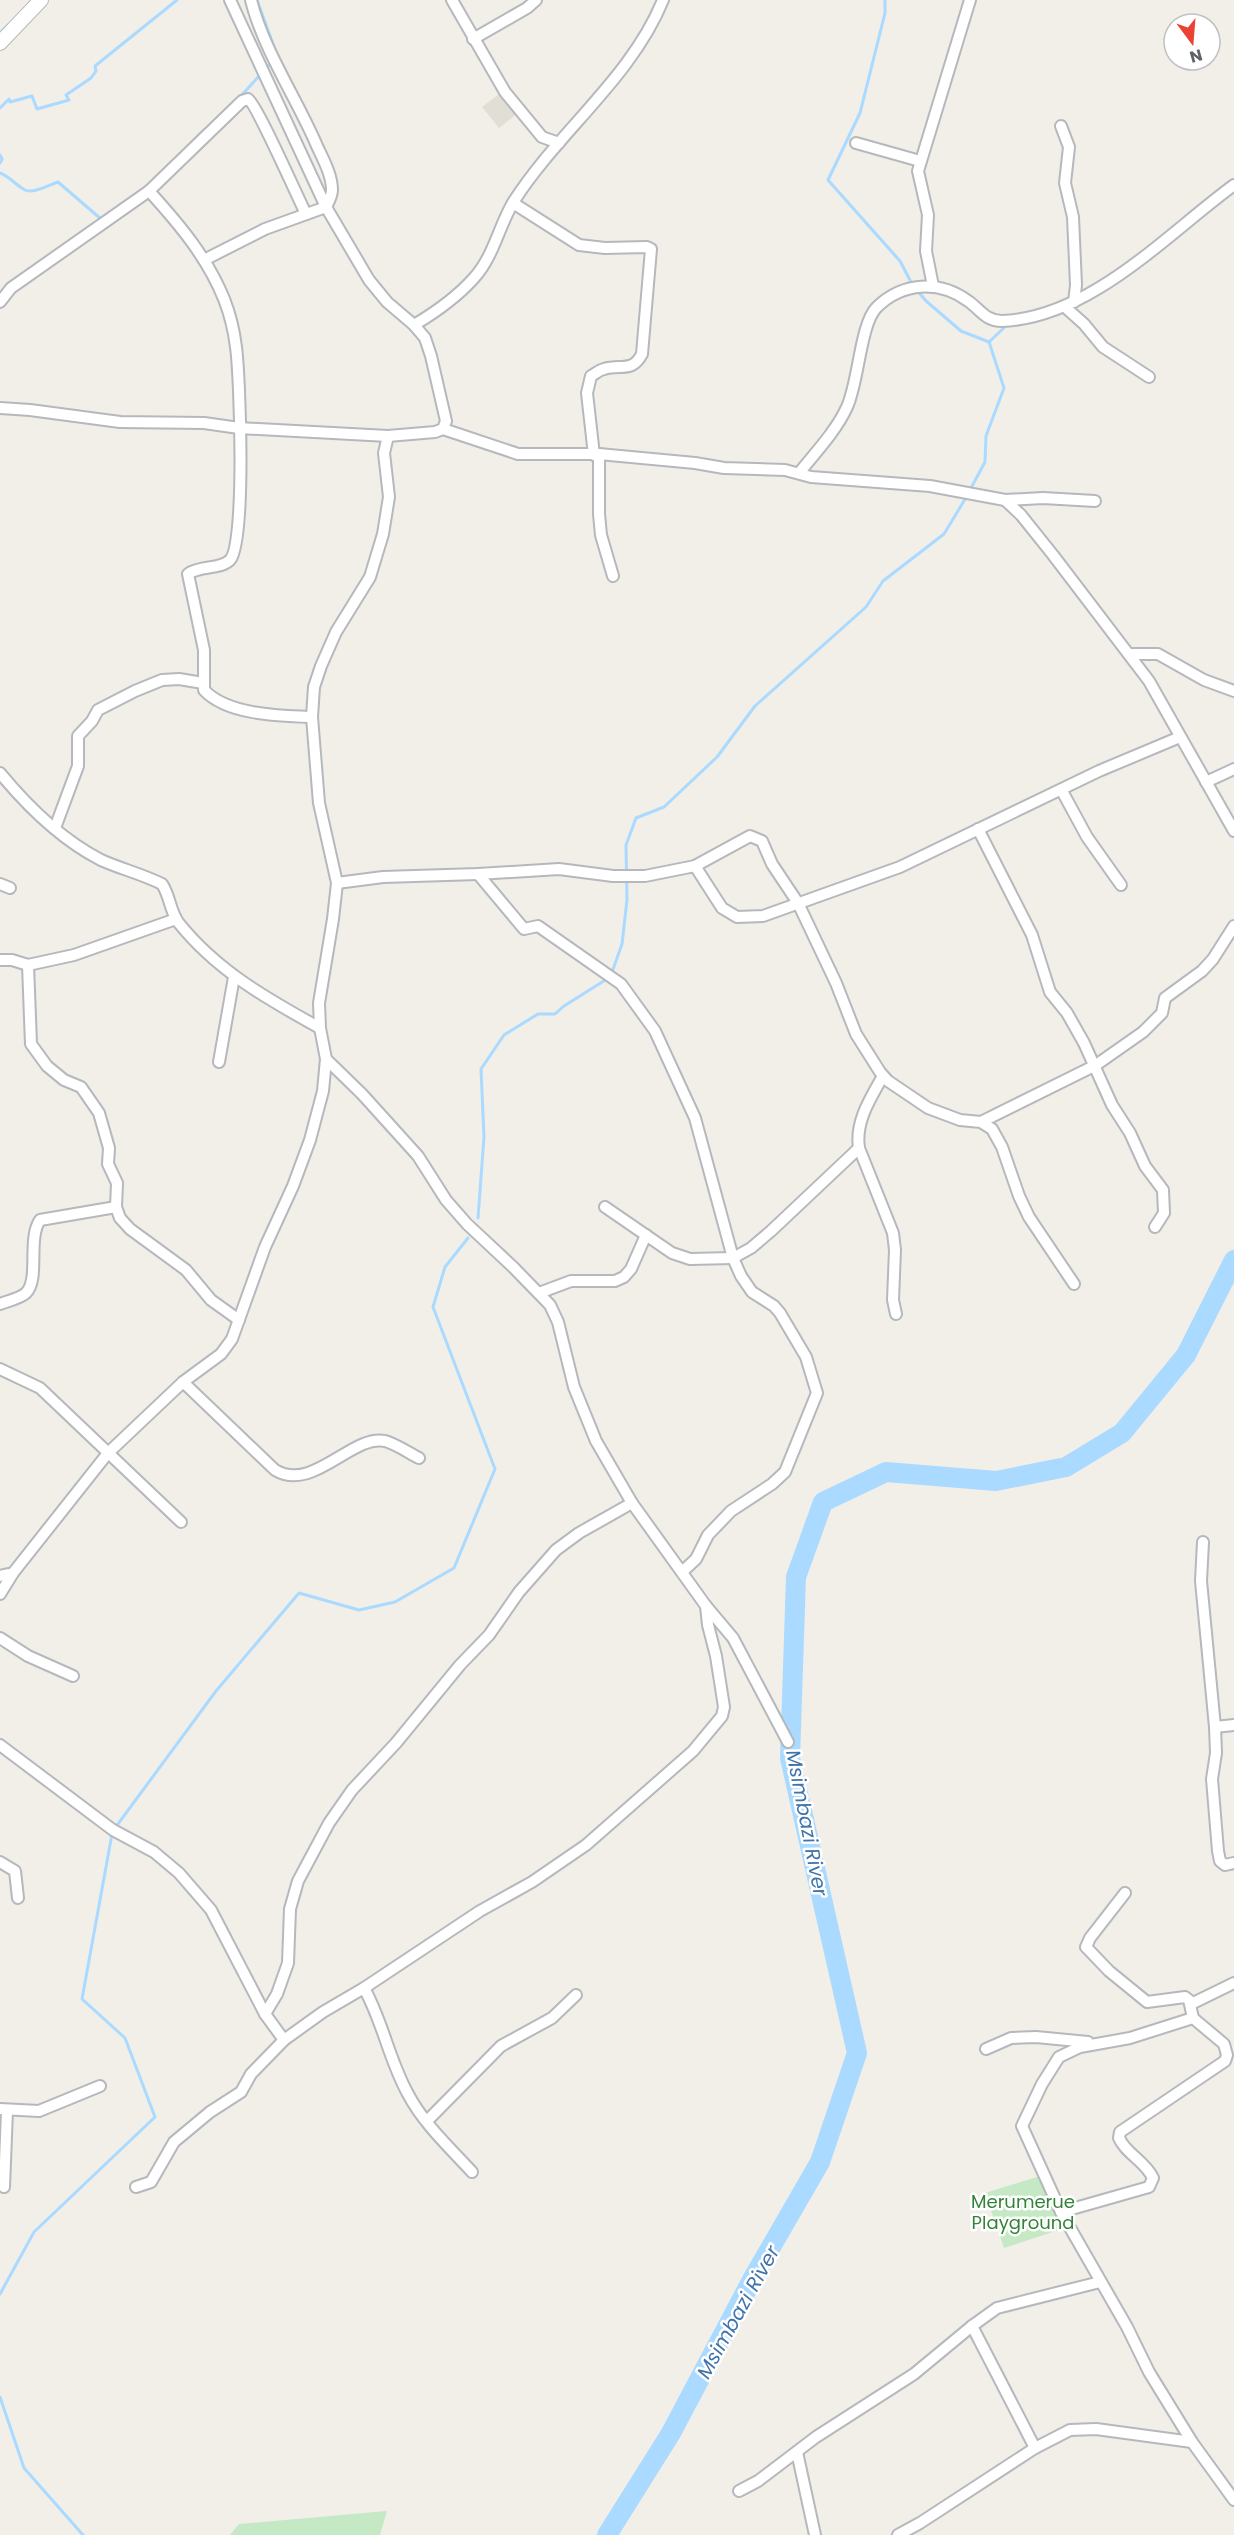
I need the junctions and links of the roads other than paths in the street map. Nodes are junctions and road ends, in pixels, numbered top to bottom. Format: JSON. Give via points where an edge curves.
{"nodes":[{"id":1,"x":41,"y":0,"type":"edge"},
{"id":2,"x":230,"y":0,"type":"edge"},
{"id":3,"x":250,"y":0,"type":"edge"},
{"id":4,"x":452,"y":0,"type":"edge"},
{"id":5,"x":536,"y":0,"type":"edge"},
{"id":6,"x":663,"y":0,"type":"edge"},
{"id":7,"x":970,"y":0,"type":"edge"},
{"id":8,"x":474,"y":39,"type":"junction"},
{"id":9,"x":0,"y":44,"type":"edge"},
{"id":10,"x":1061,"y":126,"type":"dead end"},
{"id":11,"x":560,"y":143,"type":"junction"},
{"id":12,"x":856,"y":143,"type":"dead end"},
{"id":13,"x":920,"y":161,"type":"junction"},
{"id":14,"x":1234,"y":186,"type":"edge"},
{"id":15,"x":149,"y":191,"type":"junction"},
{"id":16,"x":513,"y":203,"type":"junction"},
{"id":17,"x":326,"y":207,"type":"junction"},
{"id":18,"x":306,"y":214,"type":"junction"},
{"id":19,"x":204,"y":260,"type":"junction"},
{"id":20,"x":933,"y":286,"type":"junction"},
{"id":21,"x":0,"y":302,"type":"edge"},
{"id":22,"x":1069,"y":305,"type":"junction"},
{"id":23,"x":414,"y":325,"type":"junction"},
{"id":24,"x":1149,"y":377,"type":"dead end"},
{"id":25,"x":0,"y":408,"type":"edge"},
{"id":26,"x":239,"y":429,"type":"junction"},
{"id":27,"x":443,"y":429,"type":"junction"},
{"id":28,"x":388,"y":436,"type":"junction"},
{"id":29,"x":597,"y":455,"type":"junction"},
{"id":30,"x":799,"y":473,"type":"junction"},
{"id":31,"x":1005,"y":500,"type":"junction"},
{"id":32,"x":1095,"y":501,"type":"dead end"},
{"id":33,"x":613,"y":576,"type":"dead end"},
{"id":34,"x":1129,"y":654,"type":"junction"},
{"id":35,"x":203,"y":683,"type":"junction"},
{"id":36,"x":1234,"y":691,"type":"edge"},
{"id":37,"x":312,"y":717,"type":"junction"},
{"id":38,"x":1180,"y":737,"type":"junction"},
{"id":39,"x":1234,"y":769,"type":"edge"},
{"id":40,"x":0,"y":773,"type":"edge"},
{"id":41,"x":1206,"y":782,"type":"junction"},
{"id":42,"x":1062,"y":791,"type":"junction"},
{"id":43,"x":55,"y":828,"type":"junction"},
{"id":44,"x":978,"y":829,"type":"junction"},
{"id":45,"x":1234,"y":831,"type":"edge"},
{"id":46,"x":696,"y":866,"type":"junction"},
{"id":47,"x":478,"y":874,"type":"junction"},
{"id":48,"x":337,"y":883,"type":"junction"},
{"id":49,"x":1121,"y":885,"type":"dead end"},
{"id":50,"x":798,"y":903,"type":"junction"},
{"id":51,"x":176,"y":919,"type":"junction"},
{"id":52,"x":1234,"y":926,"type":"edge"},
{"id":53,"x":0,"y":960,"type":"edge"},
{"id":54,"x":28,"y":965,"type":"junction"},
{"id":55,"x":234,"y":978,"type":"junction"},
{"id":56,"x":320,"y":1028,"type":"junction"},
{"id":57,"x":326,"y":1059,"type":"junction"},
{"id":58,"x":219,"y":1062,"type":"dead end"},
{"id":59,"x":1096,"y":1065,"type":"junction"},
{"id":60,"x":883,"y":1076,"type":"junction"},
{"id":61,"x":981,"y":1122,"type":"junction"},
{"id":62,"x":859,"y":1148,"type":"junction"},
{"id":63,"x":116,"y":1207,"type":"junction"},
{"id":64,"x":605,"y":1207,"type":"dead end"},
{"id":65,"x":1155,"y":1227,"type":"dead end"},
{"id":66,"x":646,"y":1235,"type":"junction"},
{"id":67,"x":733,"y":1258,"type":"junction"},
{"id":68,"x":1074,"y":1284,"type":"dead end"},
{"id":69,"x":539,"y":1293,"type":"junction"},
{"id":70,"x":0,"y":1304,"type":"edge"},
{"id":71,"x":896,"y":1314,"type":"dead end"},
{"id":72,"x":239,"y":1320,"type":"junction"},
{"id":73,"x":0,"y":1369,"type":"edge"},
{"id":74,"x":183,"y":1382,"type":"junction"},
{"id":75,"x":108,"y":1453,"type":"junction"},
{"id":76,"x":419,"y":1458,"type":"dead end"},
{"id":77,"x":632,"y":1503,"type":"junction"},
{"id":78,"x":181,"y":1522,"type":"dead end"},
{"id":79,"x":1203,"y":1542,"type":"dead end"},
{"id":80,"x":683,"y":1571,"type":"junction"},
{"id":81,"x":13,"y":1573,"type":"junction"},
{"id":82,"x":0,"y":1576,"type":"edge"},
{"id":83,"x":0,"y":1594,"type":"edge"},
{"id":84,"x":706,"y":1606,"type":"junction"},
{"id":85,"x":0,"y":1638,"type":"edge"},
{"id":86,"x":73,"y":1676,"type":"dead end"},
{"id":87,"x":1234,"y":1725,"type":"edge"},
{"id":88,"x":1215,"y":1727,"type":"junction"},
{"id":89,"x":788,"y":1742,"type":"dead end"},
{"id":90,"x":0,"y":1745,"type":"edge"},
{"id":91,"x":0,"y":1862,"type":"edge"},
{"id":92,"x":1234,"y":1863,"type":"edge"},
{"id":93,"x":1125,"y":1893,"type":"dead end"},
{"id":94,"x":18,"y":1898,"type":"dead end"},
{"id":95,"x":1234,"y":1983,"type":"edge"},
{"id":96,"x":364,"y":1988,"type":"junction"},
{"id":97,"x":576,"y":1995,"type":"dead end"},
{"id":98,"x":1191,"y":2004,"type":"junction"},
{"id":99,"x":265,"y":2014,"type":"junction"},
{"id":100,"x":1193,"y":2018,"type":"junction"},
{"id":101,"x":284,"y":2040,"type":"junction"},
{"id":102,"x":1103,"y":2043,"type":"junction"},
{"id":103,"x":986,"y":2049,"type":"dead end"},
{"id":104,"x":100,"y":2086,"type":"dead end"},
{"id":105,"x":3,"y":2110,"type":"edge"},
{"id":106,"x":427,"y":2121,"type":"junction"},
{"id":107,"x":472,"y":2172,"type":"dead end"},
{"id":108,"x":4,"y":2187,"type":"dead end"},
{"id":109,"x":136,"y":2187,"type":"dead end"},
{"id":110,"x":1060,"y":2212,"type":"junction"},
{"id":111,"x":1100,"y":2282,"type":"junction"},
{"id":112,"x":972,"y":2326,"type":"junction"},
{"id":113,"x":1192,"y":2442,"type":"junction"},
{"id":114,"x":1035,"y":2448,"type":"junction"},
{"id":115,"x":797,"y":2452,"type":"junction"},
{"id":116,"x":739,"y":2491,"type":"dead end"},
{"id":117,"x":1234,"y":2500,"type":"edge"},
{"id":118,"x":815,"y":2535,"type":"edge"},
{"id":119,"x":898,"y":2535,"type":"edge"}],
"edges":[{"from":1,"to":9,"type":"street"},
{"from":2,"to":17,"type":"street"},
{"from":3,"to":17,"type":"street","via":[[266,44],[306,118],[325,164],[332,188]]},
{"from":4,"to":8,"type":"street"},
{"from":5,"to":8,"type":"street"},
{"from":6,"to":11,"type":"street","via":[[656,18],[605,92]]},
{"from":7,"to":13,"type":"street"},
{"from":8,"to":11,"type":"street","via":[[505,92],[525,117],[543,137]]},
{"from":10,"to":22,"type":"street","via":[[1070,147],[1065,183],[1074,217],[1076,285]]},
{"from":11,"to":16,"type":"street"},
{"from":12,"to":13,"type":"street"},
{"from":13,"to":20,"type":"street","via":[[918,171],[928,215],[926,251]]},
{"from":14,"to":22,"type":"street","via":[[1173,237]]},
{"from":15,"to":18,"type":"street","via":[[248,99],[261,118]]},
{"from":15,"to":19,"type":"street"},
{"from":15,"to":21,"type":"street","via":[[11,288]]},
{"from":16,"to":23,"type":"street","via":[[477,275],[461,292]]},
{"from":16,"to":29,"type":"street","via":[[579,245],[651,249],[642,354],[630,367],[603,369],[591,376],[587,393]]},
{"from":17,"to":18,"type":"street"},
{"from":17,"to":23,"type":"street","via":[[369,280]]},
{"from":18,"to":19,"type":"street"},
{"from":19,"to":26,"type":"street","via":[[226,305],[234,337]]},
{"from":20,"to":22,"type":"street","via":[[948,289],[989,319],[1001,321]]},
{"from":20,"to":30,"type":"street","via":[[914,286],[886,300],[870,315],[847,407]]},
{"from":22,"to":24,"type":"street","via":[[1103,347]]},
{"from":23,"to":27,"type":"street","via":[[425,338],[431,356],[446,421]]},
{"from":25,"to":26,"type":"street","via":[[120,422],[204,423]]},
{"from":26,"to":28,"type":"street"},
{"from":26,"to":35,"type":"street","via":[[241,508],[235,552],[229,561],[188,574],[204,650]]},
{"from":27,"to":28,"type":"street"},
{"from":27,"to":29,"type":"street","via":[[518,454]]},
{"from":28,"to":37,"type":"street","via":[[384,453],[389,497],[383,534],[370,577],[321,666],[314,687]]},
{"from":29,"to":30,"type":"street"},
{"from":29,"to":33,"type":"street","via":[[599,514]]},
{"from":30,"to":31,"type":"street","via":[[930,486]]},
{"from":31,"to":32,"type":"street"},
{"from":31,"to":34,"type":"street","via":[[1022,515]]},
{"from":34,"to":36,"type":"street","via":[[1158,654],[1204,680]]},
{"from":34,"to":38,"type":"street"},
{"from":35,"to":37,"type":"street","via":[[211,698],[241,709],[273,716]]},
{"from":35,"to":43,"type":"street","via":[[162,680],[98,710],[78,736],[78,766]]},
{"from":37,"to":48,"type":"street","via":[[319,803]]},
{"from":38,"to":41,"type":"street"},
{"from":38,"to":42,"type":"street"},
{"from":39,"to":41,"type":"street"},
{"from":40,"to":43,"type":"street","via":[[21,799]]},
{"from":41,"to":45,"type":"street"},
{"from":42,"to":44,"type":"street"},
{"from":42,"to":49,"type":"street","via":[[1087,837]]},
{"from":43,"to":51,"type":"street","via":[[102,860],[162,884]]},
{"from":44,"to":50,"type":"street","via":[[900,867]]},
{"from":44,"to":59,"type":"street","via":[[1032,935],[1050,992],[1067,1013]]},
{"from":46,"to":47,"type":"street","via":[[645,876],[559,869]]},
{"from":46,"to":50,"type":"street","via":[[722,908],[737,917],[763,916]]},
{"from":46,"to":50,"type":"street","via":[[750,836],[762,841]]},
{"from":47,"to":48,"type":"street","via":[[421,874]]},
{"from":47,"to":67,"type":"street","via":[[524,929],[538,926],[621,984],[655,1031],[688,1100]]},
{"from":48,"to":56,"type":"street","via":[[319,1003]]},
{"from":50,"to":60,"type":"street","via":[[856,1034]]},
{"from":51,"to":54,"type":"street","via":[[74,955]]},
{"from":51,"to":55,"type":"street"},
{"from":52,"to":59,"type":"street","via":[[1202,971],[1165,998],[1162,1013],[1143,1032]]},
{"from":53,"to":54,"type":"street"},
{"from":54,"to":63,"type":"street","via":[[31,1044],[47,1066],[81,1087],[99,1113],[110,1148],[108,1164],[117,1183]]},
{"from":55,"to":56,"type":"street"},
{"from":55,"to":58,"type":"street"},
{"from":56,"to":57,"type":"street"},
{"from":57,"to":69,"type":"street","via":[[418,1156],[446,1200],[467,1224]]},
{"from":57,"to":72,"type":"street","via":[[323,1091],[310,1140]]},
{"from":59,"to":61,"type":"street"},
{"from":59,"to":65,"type":"street","via":[[1112,1105],[1145,1166],[1164,1190],[1164,1213]]},
{"from":60,"to":61,"type":"street","via":[[928,1108],[960,1120]]},
{"from":60,"to":62,"type":"street","via":[[864,1112],[858,1131]]},
{"from":61,"to":68,"type":"street","via":[[997,1137],[1022,1205]]},
{"from":62,"to":67,"type":"street","via":[[771,1231]]},
{"from":62,"to":71,"type":"street","via":[[893,1233]]},
{"from":63,"to":70,"type":"street","via":[[40,1220],[33,1229],[30,1287],[26,1294]]},
{"from":63,"to":72,"type":"street","via":[[130,1229],[186,1270],[212,1300]]},
{"from":64,"to":66,"type":"street"},
{"from":66,"to":67,"type":"street","via":[[672,1253],[690,1259]]},
{"from":66,"to":69,"type":"street","via":[[624,1277],[615,1281],[571,1281]]},
{"from":67,"to":80,"type":"street","via":[[752,1292],[780,1313],[806,1357],[818,1393],[785,1472],[725,1516],[708,1534],[696,1560]]},
{"from":69,"to":77,"type":"street","via":[[558,1322],[574,1387],[596,1441]]},
{"from":72,"to":74,"type":"street","via":[[225,1349]]},
{"from":73,"to":75,"type":"street","via":[[40,1388]]},
{"from":74,"to":75,"type":"street"},
{"from":74,"to":76,"type":"street","via":[[285,1476],[297,1476],[327,1465],[372,1441],[386,1441]]},
{"from":75,"to":78,"type":"street"},
{"from":75,"to":81,"type":"street"},
{"from":77,"to":80,"type":"street"},
{"from":77,"to":99,"type":"street","via":[[556,1550],[519,1592],[489,1635],[352,1790],[298,1881],[290,1909],[288,1963]]},
{"from":79,"to":88,"type":"street","via":[[1201,1581]]},
{"from":80,"to":84,"type":"street"},
{"from":81,"to":82,"type":"street"},
{"from":81,"to":83,"type":"street"},
{"from":84,"to":89,"type":"street","via":[[733,1638]]},
{"from":84,"to":96,"type":"street","via":[[724,1707],[722,1716],[693,1751],[585,1845]]},
{"from":85,"to":86,"type":"street","via":[[28,1656]]},
{"from":87,"to":88,"type":"street"},
{"from":88,"to":92,"type":"street","via":[[1212,1779],[1218,1851],[1225,1865]]},
{"from":90,"to":99,"type":"street","via":[[113,1830],[153,1852],[179,1873],[211,1910]]},
{"from":91,"to":94,"type":"street","via":[[15,1871]]},
{"from":93,"to":98,"type":"street","via":[[1086,1947],[1148,2002],[1185,1997]]},
{"from":95,"to":98,"type":"street"},
{"from":96,"to":101,"type":"street"},
{"from":96,"to":106,"type":"street","via":[[409,2096]]},
{"from":97,"to":106,"type":"street","via":[[552,2018],[501,2046]]},
{"from":98,"to":100,"type":"street"},
{"from":99,"to":101,"type":"street"},
{"from":100,"to":102,"type":"street"},
{"from":100,"to":110,"type":"street","via":[[1224,2044],[1227,2055],[1206,2075],[1120,2132],[1122,2145],[1148,2168],[1153,2178],[1149,2187]]},
{"from":101,"to":109,"type":"street","via":[[251,2074],[241,2092],[174,2142],[151,2182]]},
{"from":102,"to":103,"type":"street","via":[[1011,2038]]},
{"from":102,"to":110,"type":"street","via":[[1080,2047],[1059,2057],[1022,2126]]},
{"from":104,"to":105,"type":"street","via":[[39,2111]]},
{"from":105,"to":108,"type":"street"},
{"from":106,"to":107,"type":"street"},
{"from":110,"to":111,"type":"street"},
{"from":111,"to":112,"type":"street","via":[[997,2308]]},
{"from":111,"to":113,"type":"street"},
{"from":112,"to":114,"type":"street"},
{"from":112,"to":115,"type":"street","via":[[914,2374]]},
{"from":113,"to":114,"type":"street","via":[[1081,2428]]},
{"from":113,"to":117,"type":"street"},
{"from":114,"to":119,"type":"street"},
{"from":115,"to":116,"type":"street"},
{"from":115,"to":118,"type":"street"}]}
